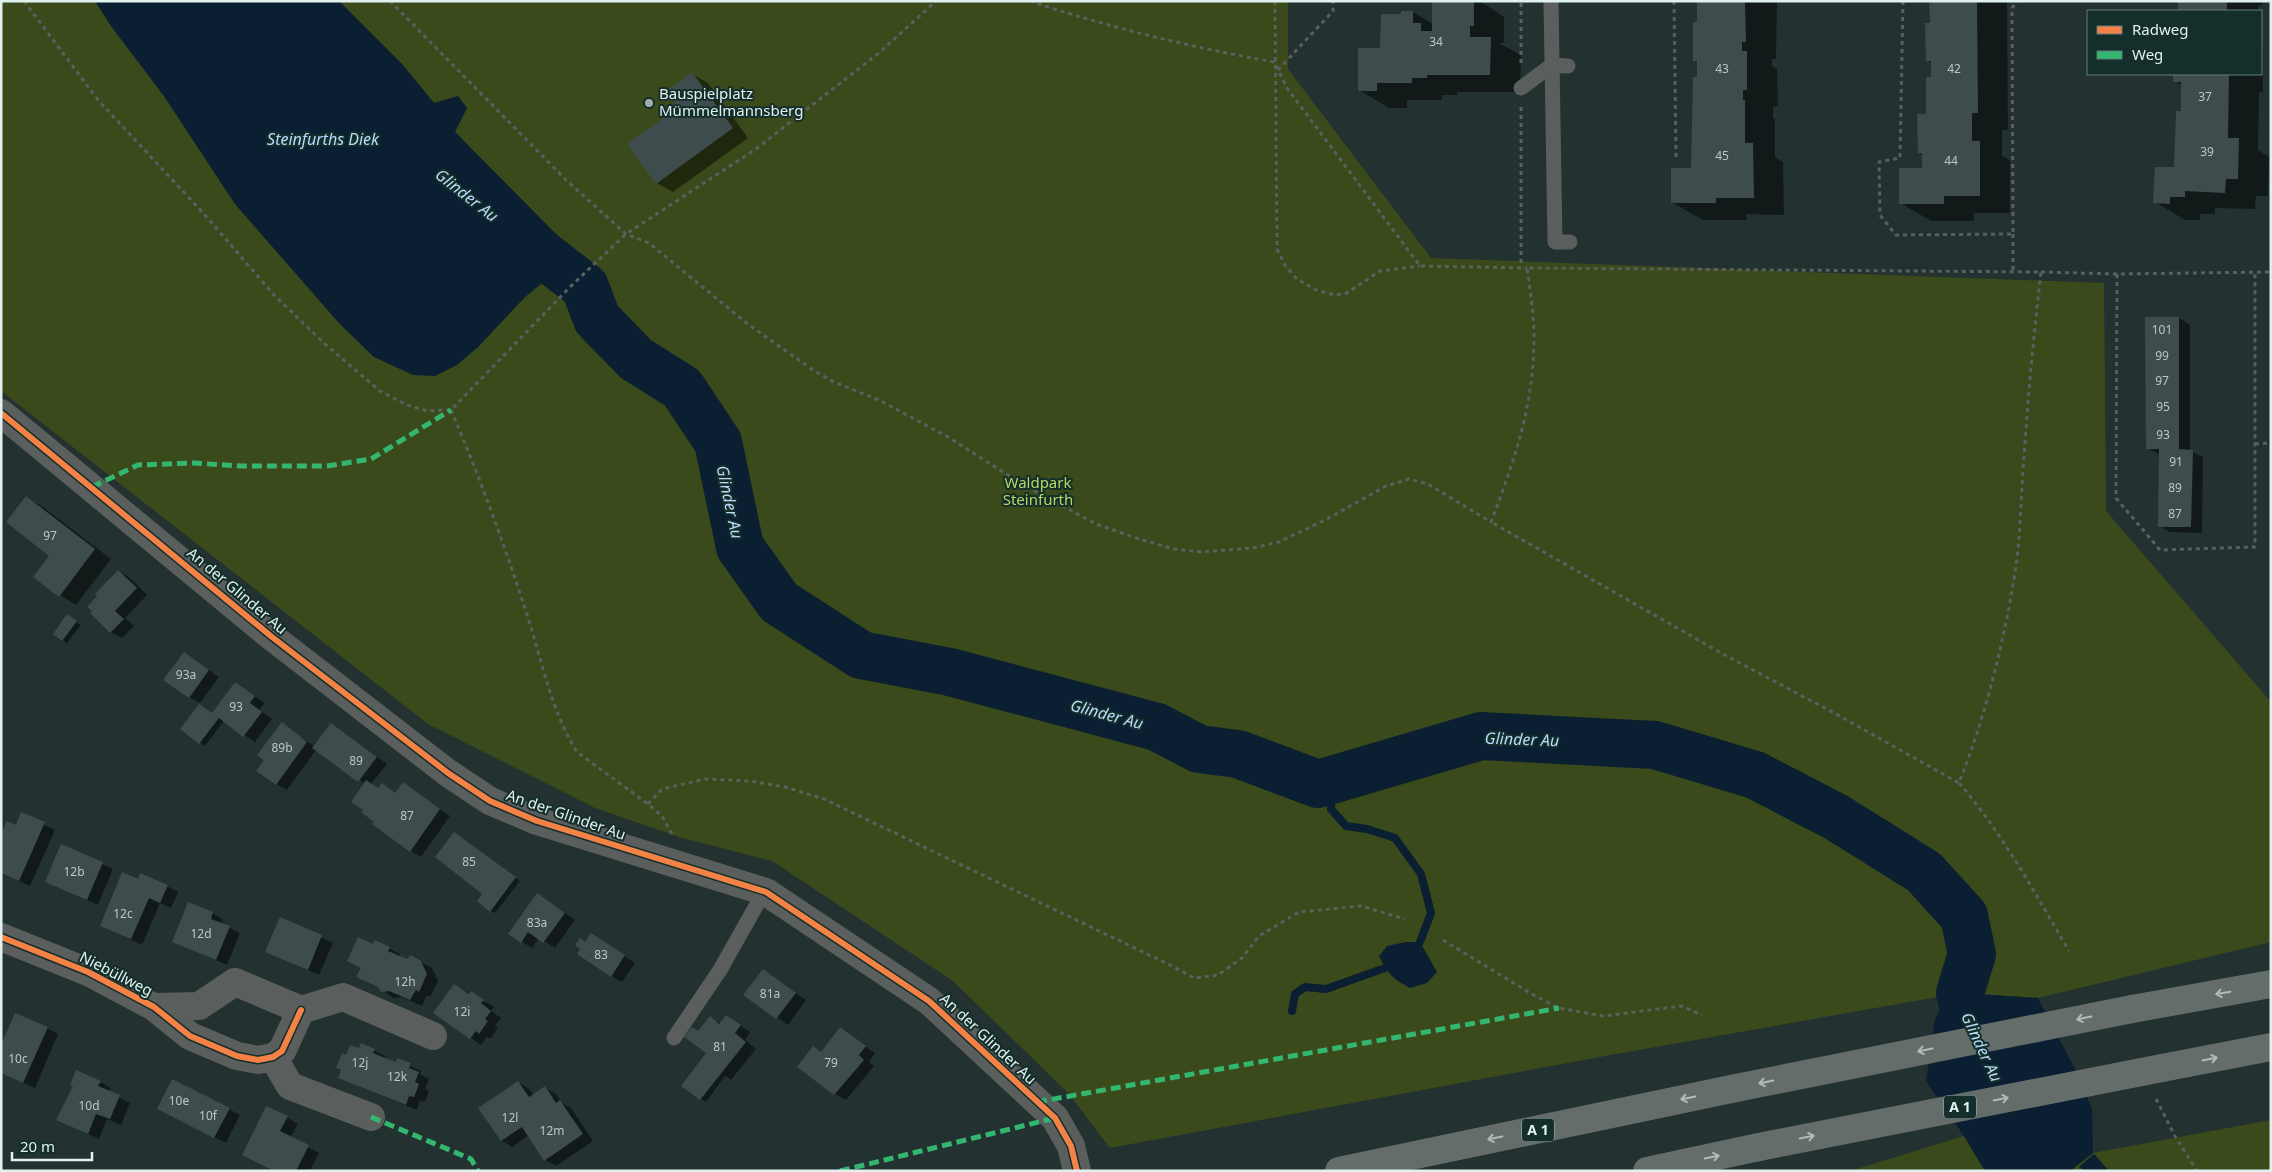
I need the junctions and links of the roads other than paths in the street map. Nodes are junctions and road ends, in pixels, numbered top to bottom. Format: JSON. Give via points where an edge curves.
{"nodes":[{"id":1,"x":1551,"y":1,"type":"edge"},
{"id":2,"x":1552,"y":65,"type":"junction"},
{"id":3,"x":1568,"y":66,"type":"dead end"},
{"id":4,"x":1521,"y":88,"type":"road end"},
{"id":5,"x":1570,"y":242,"type":"dead end"},
{"id":6,"x":4,"y":423,"type":"edge"},
{"id":7,"x":764,"y":892,"type":"junction"},
{"id":8,"x":1,"y":937,"type":"edge"},
{"id":9,"x":2271,"y":984,"type":"edge"},
{"id":10,"x":154,"y":1007,"type":"junction"},
{"id":11,"x":301,"y":1010,"type":"junction"},
{"id":12,"x":433,"y":1036,"type":"dead end"},
{"id":13,"x":674,"y":1038,"type":"dead end"},
{"id":14,"x":2271,"y":1047,"type":"edge"},
{"id":15,"x":273,"y":1057,"type":"junction"},
{"id":16,"x":371,"y":1118,"type":"dead end"},
{"id":17,"x":1074,"y":1158,"type":"edge"},
{"id":18,"x":1339,"y":1171,"type":"edge"},
{"id":19,"x":1647,"y":1171,"type":"edge"}],
"edges":[{"from":1,"to":2,"type":"lane"},
{"from":2,"to":3,"type":"lane"},
{"from":2,"to":4,"type":"lane"},
{"from":2,"to":5,"type":"lane","via":[[1555,242]]},
{"from":6,"to":7,"type":"street","name":"An der Glinder Au","via":[[272,637],[448,773],[490,801],[537,821]]},
{"from":7,"to":13,"type":"lane","via":[[720,970]]},
{"from":7,"to":17,"type":"street","name":"An der Glinder Au","via":[[929,1001],[1055,1118]]},
{"from":8,"to":10,"type":"street","name":"Niebüllweg","via":[[88,972]]},
{"from":9,"to":18,"type":"highway","number":"A 1","one_way":true,"bridge":true,"via":[[1736,1088]]},
{"from":10,"to":11,"type":"street","name":"Niebüllweg","via":[[199,1006],[235,982]]},
{"from":10,"to":15,"type":"street","name":"Niebüllweg","via":[[190,1036],[237,1056],[258,1060]]},
{"from":11,"to":12,"type":"street","via":[[344,997]]},
{"from":11,"to":15,"type":"street","via":[[282,1051]]},
{"from":19,"to":14,"type":"highway","number":"A 1","one_way":true,"bridge":true},
{"from":15,"to":16,"type":"street","via":[[290,1086]]}]}
